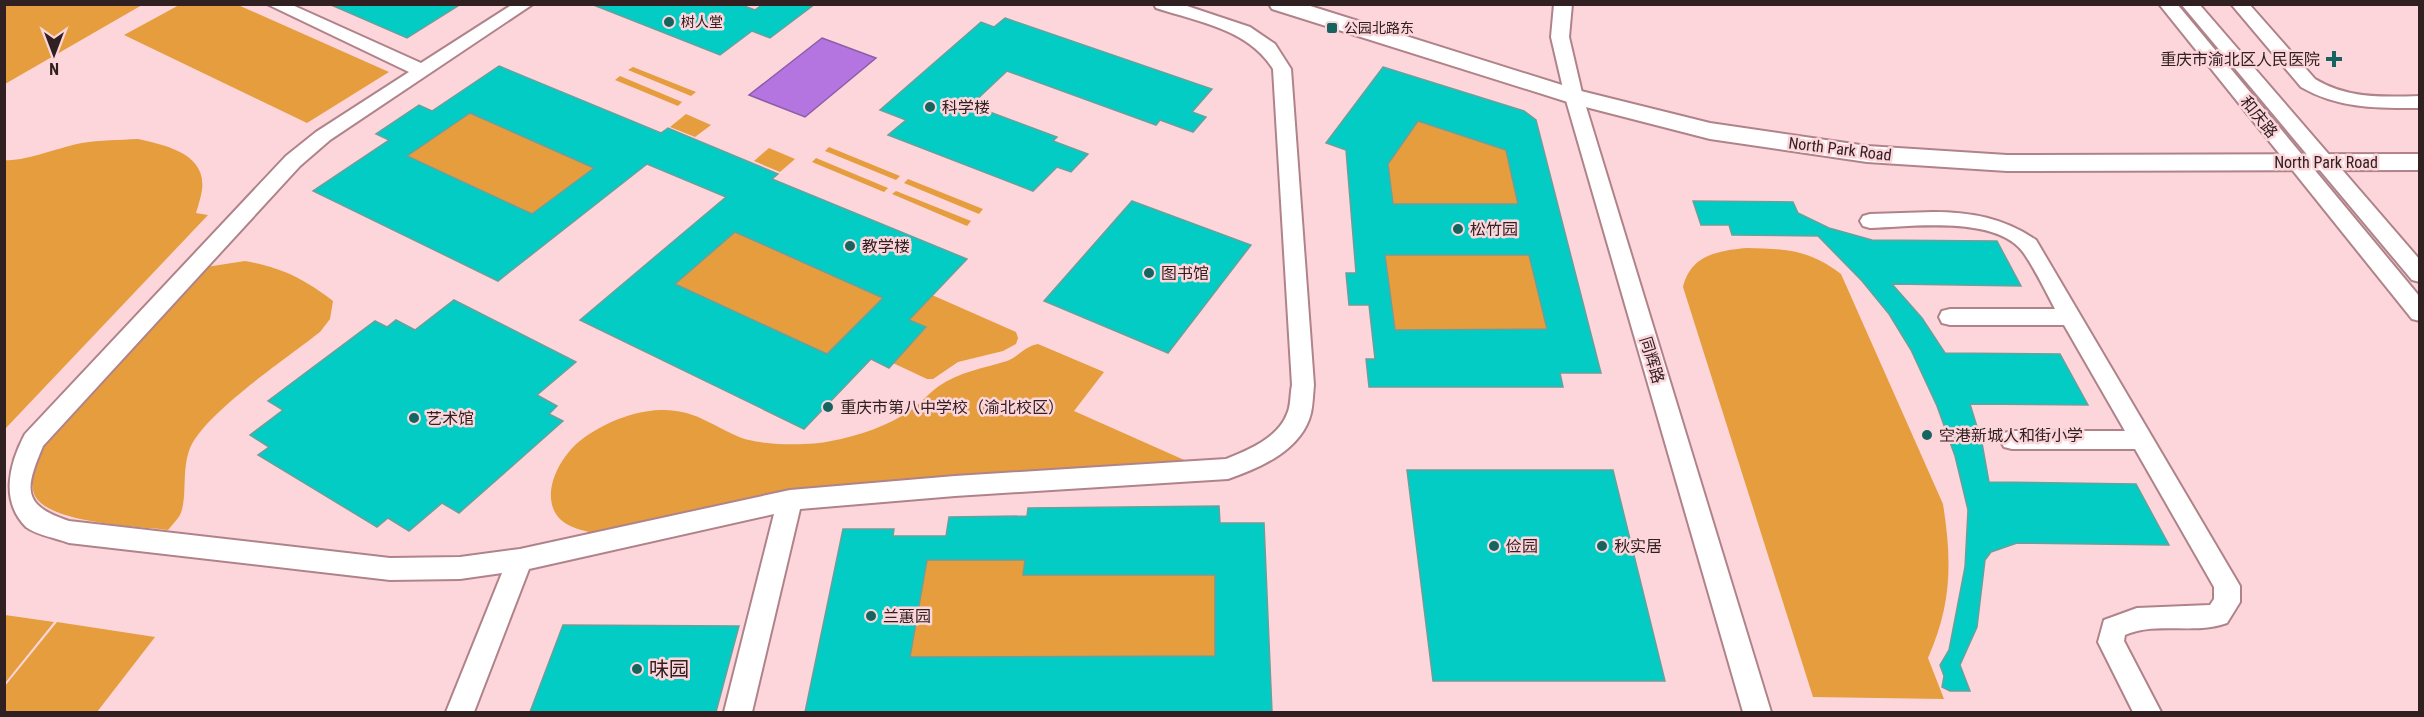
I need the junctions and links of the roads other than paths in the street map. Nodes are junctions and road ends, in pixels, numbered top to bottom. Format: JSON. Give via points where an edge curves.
{"nodes":[{"id":1,"x":275,"y":4,"type":"edge"},
{"id":2,"x":525,"y":4,"type":"edge"},
{"id":3,"x":1162,"y":4,"type":"edge"},
{"id":4,"x":1280,"y":4,"type":"edge"},
{"id":5,"x":1332,"y":4,"type":"edge"},
{"id":6,"x":1563,"y":4,"type":"edge"},
{"id":7,"x":2167,"y":4,"type":"edge"},
{"id":8,"x":2189,"y":4,"type":"edge"},
{"id":9,"x":2239,"y":4,"type":"edge"},
{"id":10,"x":423,"y":70,"type":"junction"},
{"id":11,"x":1572,"y":88,"type":"junction"},
{"id":12,"x":2420,"y":102,"type":"edge"},
{"id":13,"x":2420,"y":145,"type":"edge"},
{"id":14,"x":2302,"y":154,"type":"junction"},
{"id":15,"x":2420,"y":162,"type":"edge"},
{"id":16,"x":1870,"y":221,"type":"dead end"},
{"id":17,"x":2420,"y":275,"type":"edge"},
{"id":18,"x":2420,"y":313,"type":"edge"},
{"id":19,"x":1950,"y":317,"type":"dead end"},
{"id":20,"x":2071,"y":317,"type":"junction"},
{"id":21,"x":2012,"y":440,"type":"dead end"},
{"id":22,"x":2142,"y":440,"type":"junction"},
{"id":23,"x":790,"y":500,"type":"junction"},
{"id":24,"x":520,"y":560,"type":"junction"},
{"id":25,"x":460,"y":712,"type":"edge"},
{"id":26,"x":738,"y":712,"type":"edge"},
{"id":27,"x":1757,"y":712,"type":"edge"},
{"id":28,"x":2147,"y":712,"type":"edge"}],
"edges":[{"from":1,"to":10,"type":"street"},
{"from":2,"to":10,"type":"street"},
{"from":3,"to":23,"type":"street","via":[[1244,32],[1269,48],[1282,69],[1303,385],[1299,414],[1285,438],[1257,457],[1228,469]]},
{"from":4,"to":11,"type":"main road","name":"North Park Road"},
{"from":5,"to":11,"type":"main road","name":"North Park Road"},
{"from":6,"to":11,"type":"street","name":"同辉路","via":[[1560,37]]},
{"from":7,"to":14,"type":"street","name":"和庆路"},
{"from":8,"to":14,"type":"street","name":"和庆路"},
{"from":9,"to":12,"type":"street","via":[[2308,83],[2319,90],[2348,101]]},
{"from":10,"to":24,"type":"street","via":[[323,136],[293,161],[33,441],[19,474],[19,500],[35,520],[81,533],[390,568],[459,568]]},
{"from":11,"to":14,"type":"main road","name":"North Park Road","via":[[1710,131],[1867,154],[2007,163]]},
{"from":11,"to":27,"type":"street","name":"同辉路"},
{"from":13,"to":14,"type":"main road","name":"North Park Road"},
{"from":14,"to":15,"type":"main road","name":"North Park Road"},
{"from":14,"to":17,"type":"street","name":"和庆路"},
{"from":14,"to":18,"type":"street","name":"和庆路"},
{"from":16,"to":20,"type":"street","via":[[1979,220],[2017,234],[2029,245]]},
{"from":19,"to":20,"type":"street"},
{"from":20,"to":22,"type":"street"},
{"from":21,"to":22,"type":"street"},
{"from":22,"to":28,"type":"street","via":[[2227,586],[2228,602],[2218,615],[2201,620],[2127,620],[2113,628],[2111,642]]},
{"from":23,"to":24,"type":"street"},
{"from":23,"to":26,"type":"street"},
{"from":24,"to":25,"type":"street"}]}
